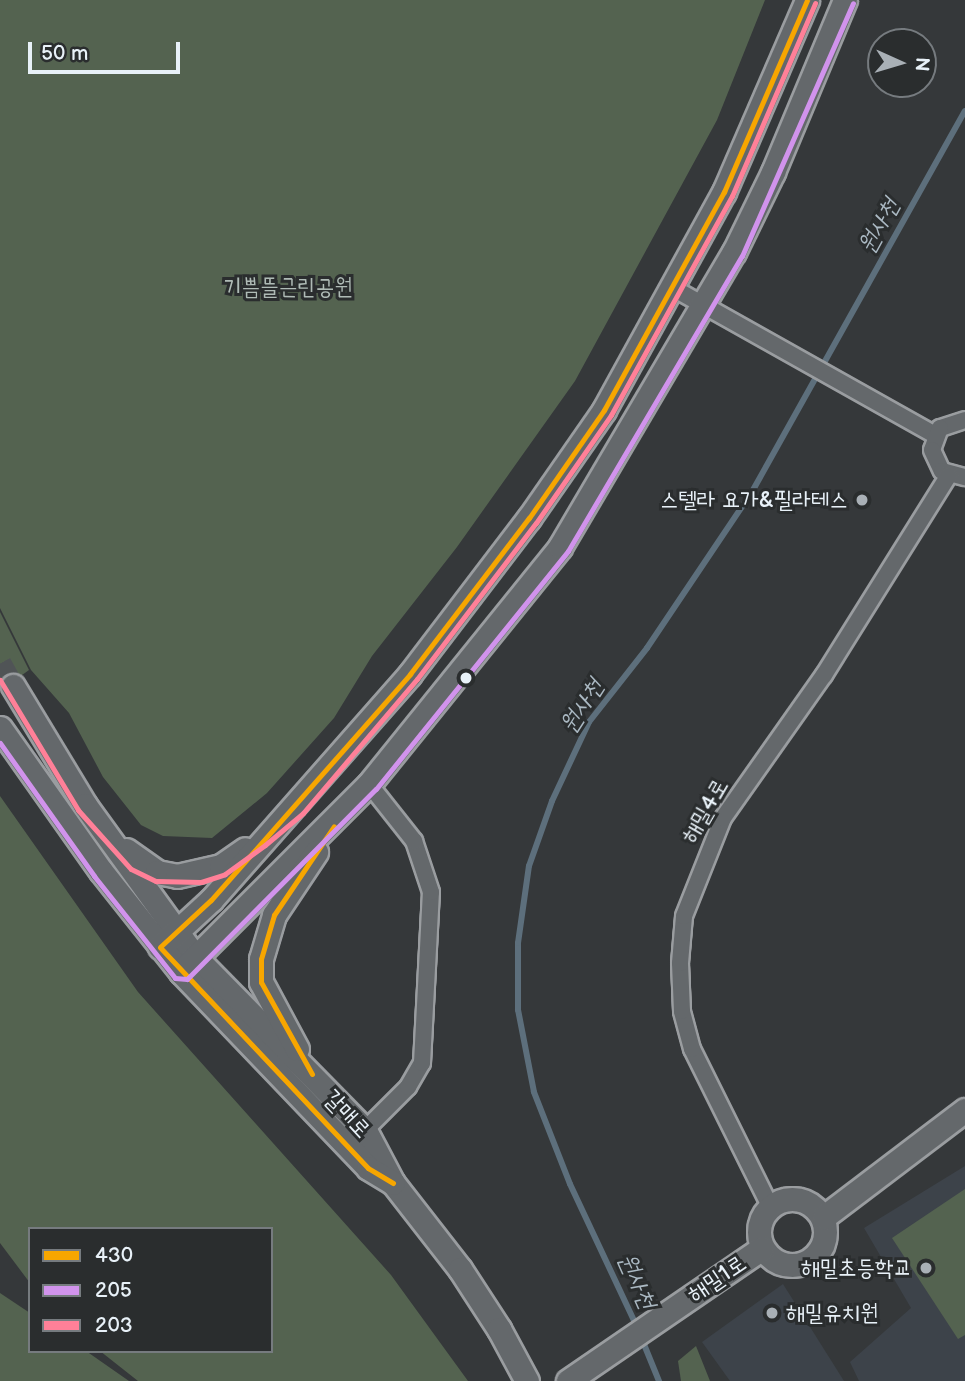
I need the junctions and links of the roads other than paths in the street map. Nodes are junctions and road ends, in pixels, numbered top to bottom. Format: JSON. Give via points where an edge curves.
{"nodes":[{"id":1,"x":807,"y":0,"type":"edge"},
{"id":2,"x":845,"y":0,"type":"edge"},
{"id":3,"x":673,"y":288,"type":"junction"},
{"id":4,"x":703,"y":306,"type":"junction"},
{"id":5,"x":965,"y":420,"type":"edge"},
{"id":6,"x":935,"y":435,"type":"junction"},
{"id":7,"x":957,"y":476,"type":"edge"},
{"id":8,"x":13,"y":686,"type":"tunnel mouth"},
{"id":9,"x":0,"y":728,"type":"edge"},
{"id":10,"x":369,"y":784,"type":"junction"},
{"id":11,"x":296,"y":807,"type":"junction"},
{"id":12,"x":90,"y":812,"type":"junction"},
{"id":13,"x":343,"y":812,"type":"junction"},
{"id":14,"x":169,"y":940,"type":"junction"},
{"id":15,"x":188,"y":964,"type":"junction"},
{"id":16,"x":315,"y":1079,"type":"junction"},
{"id":17,"x":965,"y":1110,"type":"edge"},
{"id":18,"x":365,"y":1130,"type":"junction"},
{"id":19,"x":393,"y":1183,"type":"junction"},
{"id":20,"x":770,"y":1206,"type":"junction"},
{"id":21,"x":824,"y":1217,"type":"junction"},
{"id":22,"x":762,"y":1248,"type":"junction"},
{"id":23,"x":577,"y":1374,"type":"edge"},
{"id":24,"x":527,"y":1381,"type":"edge"}],
"edges":[{"from":1,"to":3,"type":"street","via":[[734,170]]},
{"from":2,"to":4,"type":"street","via":[[773,172]]},
{"from":3,"to":4,"type":"street"},
{"from":3,"to":11,"type":"street","via":[[604,410],[529,518],[410,674]]},
{"from":4,"to":6,"type":"street"},
{"from":4,"to":10,"type":"street","via":[[559,547]]},
{"from":5,"to":6,"type":"street","via":[[948,423]]},
{"from":6,"to":7,"type":"street","via":[[933,458]]},
{"from":7,"to":20,"type":"street","name":"해밀4로","via":[[723,817],[684,916],[682,1011],[692,1049]]},
{"from":8,"to":12,"type":"street","name":"갈매로"},
{"from":9,"to":14,"type":"street","name":"갈매로"},
{"from":10,"to":13,"type":"street"},
{"from":10,"to":18,"type":"street","via":[[414,841],[431,892],[422,1063],[408,1087]]},
{"from":11,"to":12,"type":"street","via":[[221,866],[177,876],[136,862]]},
{"from":11,"to":14,"type":"street"},
{"from":12,"to":14,"type":"street","name":"갈매로"},
{"from":13,"to":15,"type":"street"},
{"from":13,"to":16,"type":"street","via":[[274,915],[261,959],[261,982]]},
{"from":14,"to":15,"type":"street","name":"갈매로"},
{"from":15,"to":16,"type":"street","name":"갈매로"},
{"from":15,"to":19,"type":"street","name":"갈매로","via":[[368,1168]]},
{"from":16,"to":18,"type":"street","name":"갈매로"},
{"from":17,"to":21,"type":"street","via":[[909,1157]]},
{"from":18,"to":19,"type":"street","name":"갈매로"},
{"from":19,"to":24,"type":"street","name":"갈매로","via":[[460,1269]]},
{"from":20,"to":21,"type":"street","via":[[780,1200],[802,1199]]},
{"from":20,"to":22,"type":"street","via":[[759,1226]]},
{"from":21,"to":22,"type":"street","via":[[823,1244],[810,1260],[789,1265]]},
{"from":22,"to":23,"type":"street","name":"해밀1로"}]}
